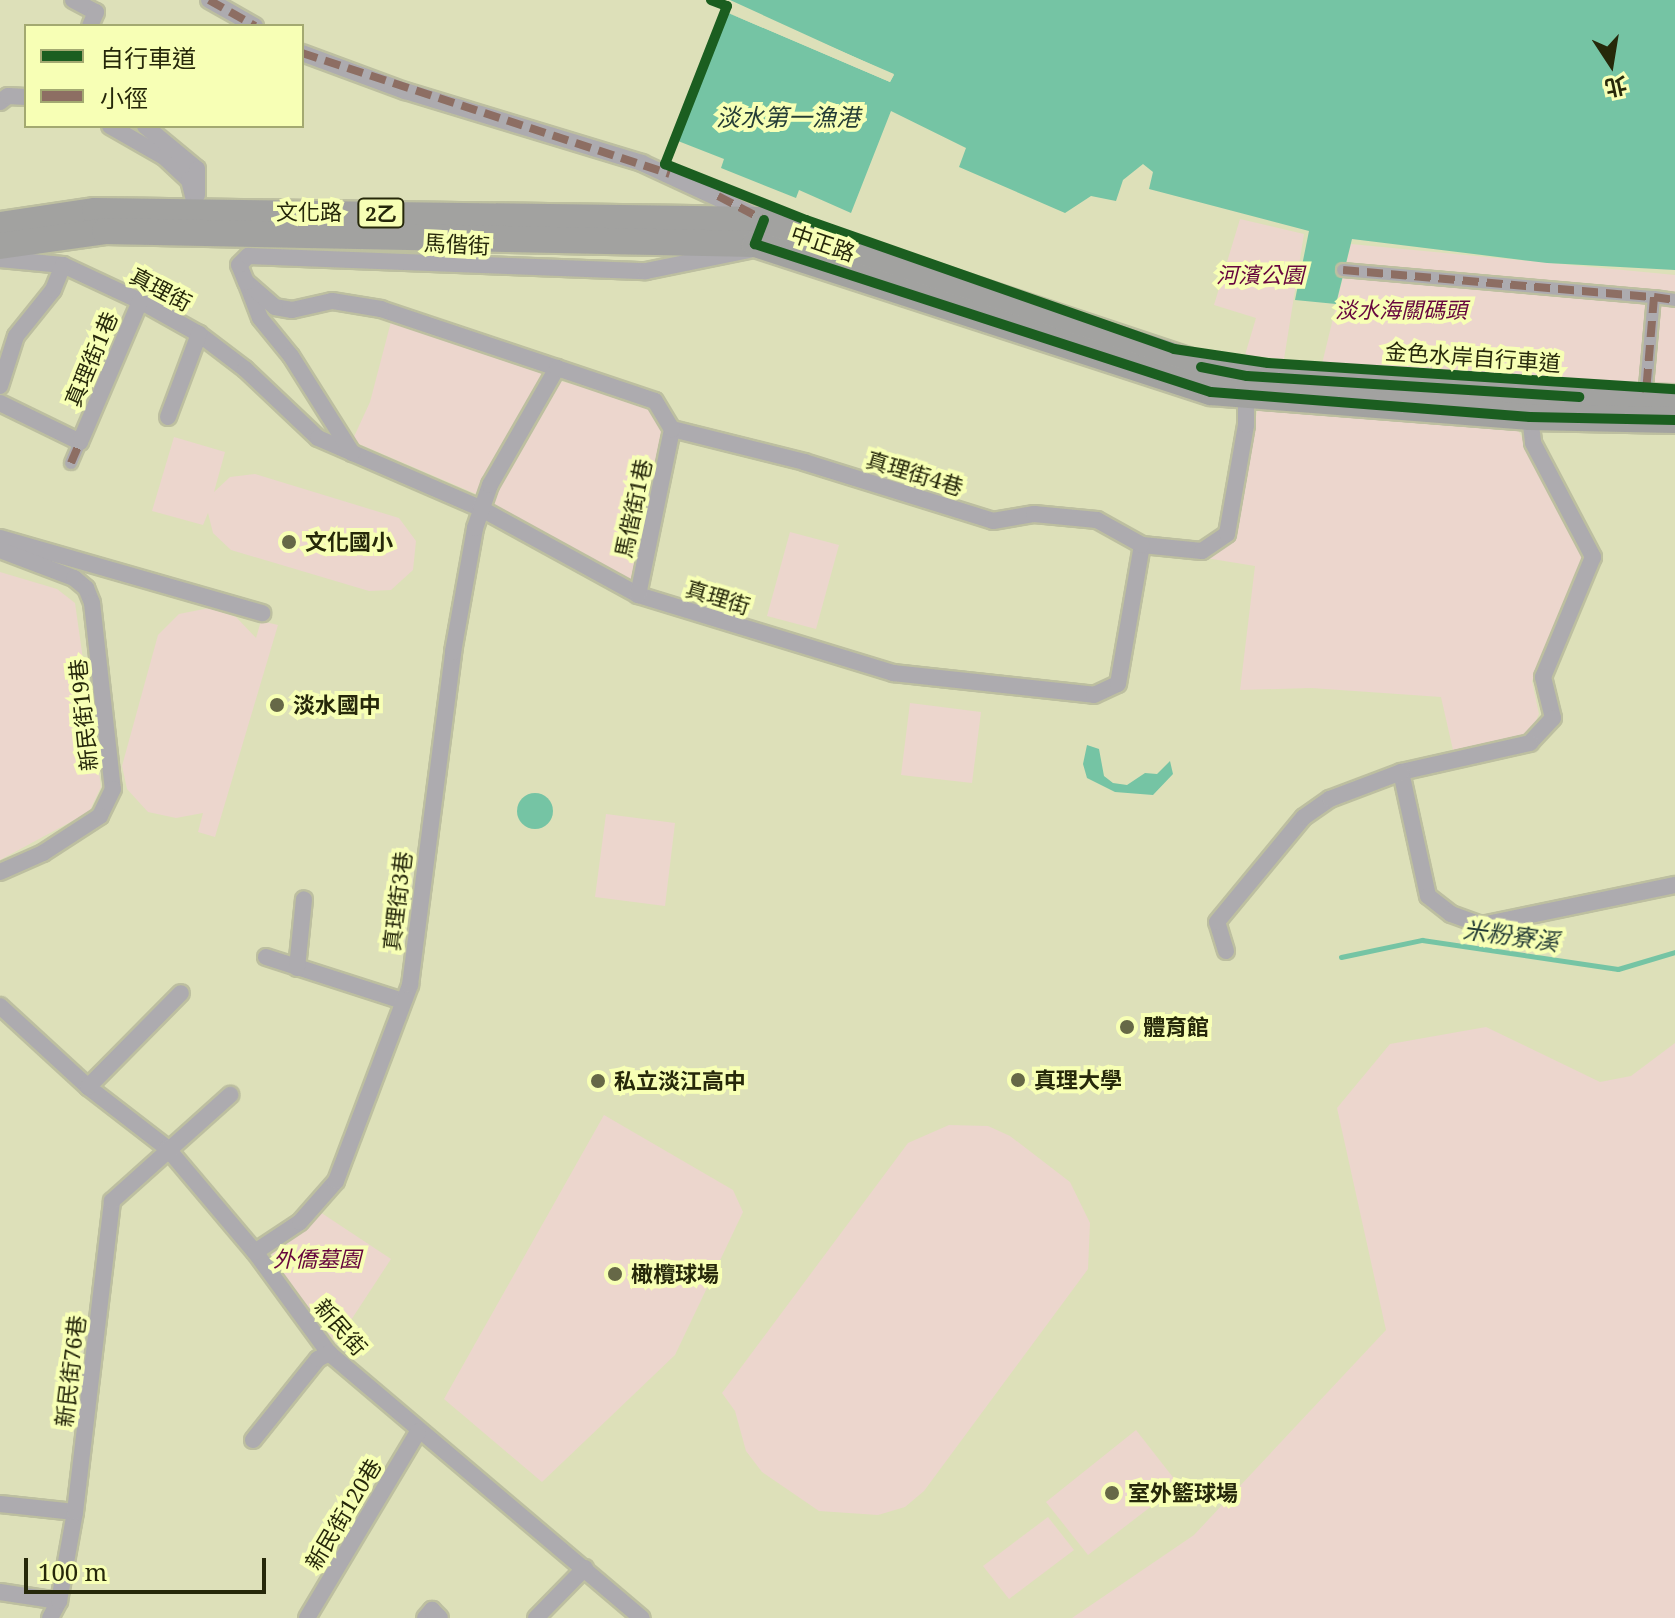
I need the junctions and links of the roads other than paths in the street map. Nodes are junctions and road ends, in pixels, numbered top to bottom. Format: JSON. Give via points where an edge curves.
{"nodes":[{"id":1,"x":73,"y":0,"type":"edge"},
{"id":2,"x":209,"y":0,"type":"edge"},
{"id":3,"x":97,"y":13,"type":"edge"},
{"id":4,"x":251,"y":24,"type":"edge"},
{"id":5,"x":304,"y":54,"type":"edge"},
{"id":6,"x":24,"y":97,"type":"edge"},
{"id":7,"x":0,"y":102,"type":"edge"},
{"id":8,"x":113,"y":128,"type":"edge"},
{"id":9,"x":147,"y":128,"type":"edge"},
{"id":10,"x":197,"y":212,"type":"junction"},
{"id":11,"x":0,"y":225,"type":"edge"},
{"id":12,"x":759,"y":232,"type":"junction"},
{"id":13,"x":0,"y":246,"type":"edge"},
{"id":14,"x":0,"y":259,"type":"edge"},
{"id":15,"x":63,"y":265,"type":"junction"},
{"id":16,"x":1343,"y":270,"type":"dead end"},
{"id":17,"x":246,"y":282,"type":"junction"},
{"id":18,"x":1654,"y":297,"type":"junction"},
{"id":19,"x":1675,"y":300,"type":"edge"},
{"id":20,"x":140,"y":301,"type":"junction"},
{"id":21,"x":199,"y":334,"type":"junction"},
{"id":22,"x":557,"y":368,"type":"junction"},
{"id":23,"x":0,"y":386,"type":"edge"},
{"id":24,"x":1246,"y":386,"type":"junction"},
{"id":25,"x":1645,"y":398,"type":"junction"},
{"id":26,"x":1675,"y":398,"type":"edge"},
{"id":27,"x":0,"y":403,"type":"edge"},
{"id":28,"x":168,"y":417,"type":"dead end"},
{"id":29,"x":1530,"y":417,"type":"junction"},
{"id":30,"x":1675,"y":420,"type":"edge"},
{"id":31,"x":672,"y":429,"type":"junction"},
{"id":32,"x":80,"y":442,"type":"junction"},
{"id":33,"x":353,"y":454,"type":"junction"},
{"id":34,"x":71,"y":463,"type":"dead end"},
{"id":35,"x":480,"y":508,"type":"junction"},
{"id":36,"x":0,"y":538,"type":"edge"},
{"id":37,"x":1142,"y":545,"type":"junction"},
{"id":38,"x":0,"y":550,"type":"edge"},
{"id":39,"x":638,"y":595,"type":"junction"},
{"id":40,"x":262,"y":613,"type":"dead end"},
{"id":41,"x":1401,"y":772,"type":"junction"},
{"id":42,"x":0,"y":872,"type":"edge"},
{"id":43,"x":1675,"y":885,"type":"edge"},
{"id":44,"x":304,"y":899,"type":"dead end"},
{"id":45,"x":1226,"y":951,"type":"dead end"},
{"id":46,"x":266,"y":957,"type":"dead end"},
{"id":47,"x":297,"y":968,"type":"junction"},
{"id":48,"x":181,"y":993,"type":"dead end"},
{"id":49,"x":403,"y":1001,"type":"junction"},
{"id":50,"x":0,"y":1006,"type":"edge"},
{"id":51,"x":88,"y":1087,"type":"junction"},
{"id":52,"x":230,"y":1095,"type":"dead end"},
{"id":53,"x":167,"y":1148,"type":"junction"},
{"id":54,"x":255,"y":1252,"type":"junction"},
{"id":55,"x":329,"y":1353,"type":"junction"},
{"id":56,"x":418,"y":1432,"type":"junction"},
{"id":57,"x":253,"y":1440,"type":"dead end"},
{"id":58,"x":0,"y":1504,"type":"edge"},
{"id":59,"x":75,"y":1512,"type":"junction"},
{"id":60,"x":585,"y":1568,"type":"junction"},
{"id":61,"x":0,"y":1592,"type":"edge"},
{"id":62,"x":59,"y":1601,"type":"junction"},
{"id":63,"x":635,"y":1616,"type":"edge"},
{"id":64,"x":50,"y":1618,"type":"edge"},
{"id":65,"x":307,"y":1618,"type":"edge"},
{"id":66,"x":425,"y":1618,"type":"edge"},
{"id":67,"x":440,"y":1618,"type":"edge"},
{"id":68,"x":536,"y":1618,"type":"edge"}],
"edges":[{"from":1,"to":3,"type":"street"},
{"from":2,"to":4,"type":"street"},
{"from":5,"to":12,"type":"street","name":"中正路","via":[[405,91],[642,163]]},
{"from":6,"to":7,"type":"street","via":[[8,96]]},
{"from":8,"to":10,"type":"street","via":[[164,157],[189,180]]},
{"from":9,"to":10,"type":"street","via":[[197,169]]},
{"from":10,"to":11,"type":"main road","name":"文化路","number":"2乙","via":[[95,211]]},
{"from":10,"to":12,"type":"main road","name":"文化路","number":"2乙"},
{"from":12,"to":13,"type":"main road","name":"文化路","number":"2乙","via":[[105,231]]},
{"from":12,"to":17,"type":"street","name":"馬偕街","via":[[744,254],[646,271],[248,256],[239,265]]},
{"from":12,"to":24,"type":"main road","name":"中正路","number":"2乙","via":[[1156,377]]},
{"from":14,"to":15,"type":"street","name":"真理街"},
{"from":15,"to":20,"type":"street","name":"真理街"},
{"from":15,"to":23,"type":"street","via":[[53,290],[16,336]]},
{"from":16,"to":18,"type":"street"},
{"from":17,"to":22,"type":"street","via":[[275,307],[292,310],[332,301],[381,309]]},
{"from":17,"to":33,"type":"street","via":[[260,318],[291,356]]},
{"from":18,"to":19,"type":"street"},
{"from":18,"to":25,"type":"street"},
{"from":20,"to":21,"type":"street","name":"真理街"},
{"from":20,"to":32,"type":"street","name":"真理街1巷"},
{"from":21,"to":28,"type":"street"},
{"from":21,"to":33,"type":"street","name":"真理街","via":[[318,438]]},
{"from":22,"to":31,"type":"street","via":[[655,401]]},
{"from":22,"to":35,"type":"street","name":"真理街3巷"},
{"from":24,"to":25,"type":"main road","name":"中正路","number":"2乙"},
{"from":24,"to":29,"type":"main road","name":"中正路","number":"2乙"},
{"from":24,"to":37,"type":"street","via":[[1246,425],[1227,534],[1202,551]]},
{"from":25,"to":26,"type":"main road","name":"中正路","number":"2乙"},
{"from":27,"to":32,"type":"street","name":"真理街1巷"},
{"from":29,"to":30,"type":"main road","name":"中正路","number":"2乙"},
{"from":29,"to":41,"type":"street","via":[[1533,443],[1593,557],[1543,677],[1553,718],[1530,743]]},
{"from":31,"to":37,"type":"street","name":"真理街4巷","via":[[804,462],[993,521],[1034,514],[1097,520]]},
{"from":31,"to":39,"type":"street","name":"馬偕街1巷"},
{"from":32,"to":34,"type":"street"},
{"from":33,"to":35,"type":"street","name":"真理街"},
{"from":35,"to":39,"type":"street","name":"真理街"},
{"from":35,"to":49,"type":"street","name":"真理街3巷","via":[[453,652],[410,985]]},
{"from":36,"to":40,"type":"street"},
{"from":37,"to":39,"type":"street","name":"真理街","via":[[1118,684],[1094,695],[893,673]]},
{"from":38,"to":42,"type":"street","name":"新民街19巷","via":[[74,578],[86,588],[113,789],[100,816],[43,853]]},
{"from":41,"to":43,"type":"street","via":[[1428,896],[1451,914],[1482,925]]},
{"from":41,"to":45,"type":"street","via":[[1330,799],[1304,817],[1217,922]]},
{"from":44,"to":47,"type":"street"},
{"from":46,"to":47,"type":"street"},
{"from":47,"to":49,"type":"street"},
{"from":48,"to":51,"type":"street"},
{"from":49,"to":54,"type":"street","name":"真理街3巷","via":[[336,1181],[300,1222]]},
{"from":50,"to":51,"type":"street","name":"新民街"},
{"from":51,"to":53,"type":"street","name":"新民街"},
{"from":52,"to":53,"type":"street","name":"新民街76巷"},
{"from":53,"to":54,"type":"street","name":"新民街"},
{"from":53,"to":59,"type":"street","name":"新民街76巷","via":[[112,1201]]},
{"from":54,"to":55,"type":"street","name":"新民街"},
{"from":55,"to":56,"type":"street","name":"新民街"},
{"from":55,"to":57,"type":"street","via":[[318,1359]]},
{"from":56,"to":60,"type":"street","name":"新民街"},
{"from":56,"to":65,"type":"street","name":"新民街120巷"},
{"from":58,"to":59,"type":"street"},
{"from":59,"to":62,"type":"street","name":"新民街76巷"},
{"from":60,"to":63,"type":"street","name":"新民街"},
{"from":60,"to":68,"type":"street"},
{"from":61,"to":62,"type":"street"},
{"from":62,"to":64,"type":"street","name":"新民街76巷"},
{"from":66,"to":67,"type":"street","via":[[432,1610]]}]}
